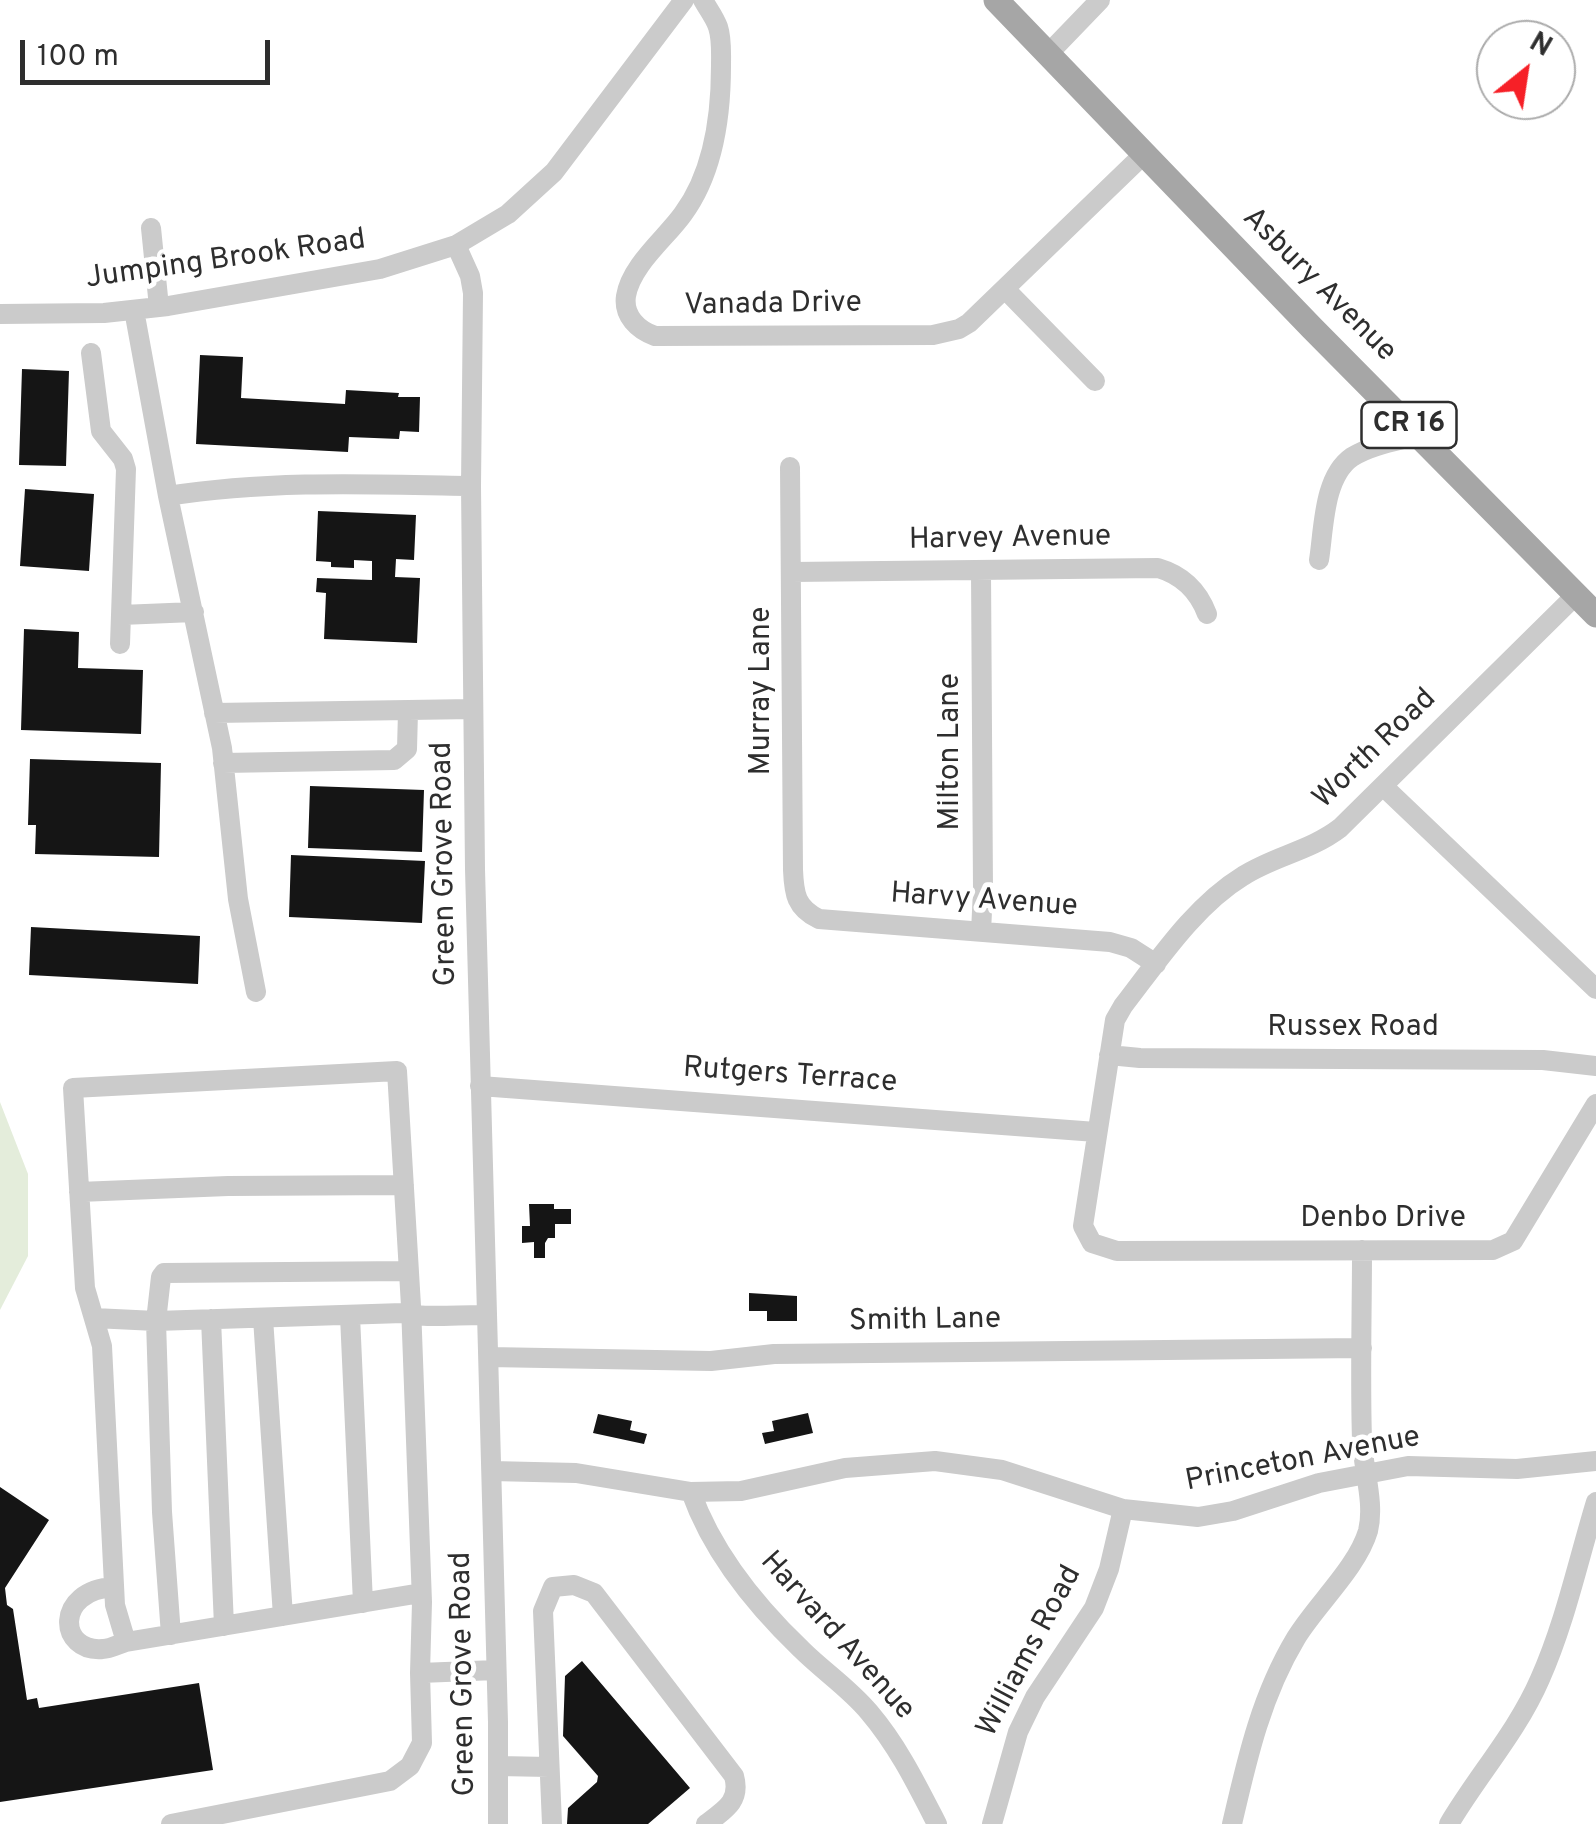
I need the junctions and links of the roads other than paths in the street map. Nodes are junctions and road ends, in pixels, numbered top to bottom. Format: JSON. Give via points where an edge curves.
{"nodes":[{"id":1,"x":684,"y":0,"type":"edge"},
{"id":2,"x":703,"y":0,"type":"edge"},
{"id":3,"x":996,"y":0,"type":"edge"},
{"id":4,"x":1100,"y":0,"type":"edge"},
{"id":5,"x":1048,"y":54,"type":"junction"},
{"id":6,"x":1143,"y":155,"type":"junction"},
{"id":7,"x":151,"y":228,"type":"dead end"},
{"id":8,"x":456,"y":245,"type":"junction"},
{"id":9,"x":1005,"y":289,"type":"junction"},
{"id":10,"x":159,"y":307,"type":"junction"},
{"id":11,"x":134,"y":310,"type":"junction"},
{"id":12,"x":0,"y":314,"type":"edge"},
{"id":13,"x":91,"y":353,"type":"dead end"},
{"id":14,"x":1095,"y":381,"type":"dead end"},
{"id":15,"x":1419,"y":434,"type":"junction"},
{"id":16,"x":158,"y":445,"type":"junction"},
{"id":17,"x":116,"y":451,"type":"junction"},
{"id":18,"x":790,"y":468,"type":"dead end"},
{"id":19,"x":471,"y":486,"type":"junction"},
{"id":20,"x":168,"y":496,"type":"junction"},
{"id":21,"x":1319,"y":560,"type":"dead end"},
{"id":22,"x":981,"y":571,"type":"junction"},
{"id":23,"x":792,"y":572,"type":"junction"},
{"id":24,"x":1576,"y":595,"type":"junction"},
{"id":25,"x":194,"y":612,"type":"junction"},
{"id":26,"x":1207,"y":614,"type":"dead end"},
{"id":27,"x":121,"y":615,"type":"junction"},
{"id":28,"x":1596,"y":615,"type":"edge"},
{"id":29,"x":120,"y":644,"type":"dead end"},
{"id":30,"x":473,"y":709,"type":"junction"},
{"id":31,"x":408,"y":712,"type":"junction"},
{"id":32,"x":214,"y":713,"type":"junction"},
{"id":33,"x":223,"y":762,"type":"junction"},
{"id":34,"x":1384,"y":787,"type":"junction"},
{"id":35,"x":804,"y":911,"type":"joint"},
{"id":36,"x":981,"y":932,"type":"junction"},
{"id":37,"x":1156,"y":964,"type":"junction"},
{"id":38,"x":1596,"y":989,"type":"edge"},
{"id":39,"x":256,"y":992,"type":"dead end"},
{"id":40,"x":1109,"y":1055,"type":"junction"},
{"id":41,"x":1596,"y":1066,"type":"edge"},
{"id":42,"x":480,"y":1086,"type":"junction"},
{"id":43,"x":1596,"y":1104,"type":"edge"},
{"id":44,"x":1096,"y":1132,"type":"junction"},
{"id":45,"x":404,"y":1185,"type":"junction"},
{"id":46,"x":79,"y":1192,"type":"junction"},
{"id":47,"x":1092,"y":1242,"type":"joint"},
{"id":48,"x":1362,"y":1250,"type":"junction"},
{"id":49,"x":410,"y":1271,"type":"junction"},
{"id":50,"x":350,"y":1316,"type":"junction"},
{"id":51,"x":412,"y":1316,"type":"junction"},
{"id":52,"x":487,"y":1316,"type":"junction"},
{"id":53,"x":94,"y":1318,"type":"junction"},
{"id":54,"x":264,"y":1318,"type":"junction"},
{"id":55,"x":211,"y":1319,"type":"junction"},
{"id":56,"x":156,"y":1320,"type":"junction"},
{"id":57,"x":1362,"y":1348,"type":"junction"},
{"id":58,"x":489,"y":1357,"type":"junction"},
{"id":59,"x":1596,"y":1461,"type":"edge"},
{"id":60,"x":492,"y":1471,"type":"junction"},
{"id":61,"x":1364,"y":1476,"type":"junction"},
{"id":62,"x":691,"y":1492,"type":"junction"},
{"id":63,"x":1596,"y":1502,"type":"edge"},
{"id":64,"x":1123,"y":1509,"type":"junction"},
{"id":65,"x":114,"y":1587,"type":"junction"},
{"id":66,"x":421,"y":1593,"type":"junction"},
{"id":67,"x":363,"y":1603,"type":"junction"},
{"id":68,"x":283,"y":1616,"type":"junction"},
{"id":69,"x":224,"y":1626,"type":"junction"},
{"id":70,"x":172,"y":1634,"type":"junction"},
{"id":71,"x":126,"y":1642,"type":"junction"},
{"id":72,"x":496,"y":1670,"type":"junction"},
{"id":73,"x":420,"y":1673,"type":"junction"},
{"id":74,"x":498,"y":1766,"type":"junction"},
{"id":75,"x":549,"y":1767,"type":"junction"},
{"id":76,"x":171,"y":1824,"type":"edge"},
{"id":77,"x":498,"y":1824,"type":"edge"},
{"id":78,"x":552,"y":1824,"type":"edge"},
{"id":79,"x":706,"y":1824,"type":"edge"},
{"id":80,"x":937,"y":1824,"type":"edge"},
{"id":81,"x":992,"y":1824,"type":"edge"},
{"id":82,"x":1232,"y":1824,"type":"edge"},
{"id":83,"x":1450,"y":1824,"type":"edge"}],
"edges":[{"from":1,"to":8,"type":"street","via":[[554,172],[508,214]]},
{"from":2,"to":9,"type":"street","name":"Vanada Drive","via":[[719,28],[716,129],[685,211],[630,283],[626,305],[637,326],[664,338],[933,334],[969,324]]},
{"from":3,"to":5,"type":"main road","name":"Asbury Avenue","number":"CR 16"},
{"from":4,"to":5,"type":"street"},
{"from":5,"to":6,"type":"main road","name":"Asbury Avenue","number":"CR 16"},
{"from":6,"to":9,"type":"street","name":"Vanada Drive"},
{"from":6,"to":15,"type":"main road","name":"Asbury Avenue","number":"CR 16"},
{"from":7,"to":10,"type":"street"},
{"from":8,"to":10,"type":"street","name":"Jumping Brook Road","via":[[380,269]]},
{"from":8,"to":19,"type":"street","name":"Green Grove Road","via":[[474,294]]},
{"from":9,"to":14,"type":"street"},
{"from":10,"to":11,"type":"street","name":"Jumping Brook Road"},
{"from":11,"to":12,"type":"street","name":"Jumping Brook Road"},
{"from":11,"to":16,"type":"street"},
{"from":13,"to":17,"type":"street","via":[[101,431]]},
{"from":15,"to":21,"type":"street","via":[[1347,460],[1330,490]]},
{"from":15,"to":24,"type":"main road","name":"Asbury Avenue","number":"CR 16"},
{"from":16,"to":17,"type":"street"},
{"from":16,"to":20,"type":"street"},
{"from":17,"to":27,"type":"street","via":[[126,470]]},
{"from":18,"to":23,"type":"street","name":"Murray Lane"},
{"from":19,"to":20,"type":"street","via":[[316,483]]},
{"from":19,"to":30,"type":"street","name":"Green Grove Road"},
{"from":20,"to":25,"type":"street"},
{"from":22,"to":23,"type":"street","name":"Harvey Avenue"},
{"from":22,"to":26,"type":"street","name":"Harvey Avenue","via":[[1158,568],[1190,585]]},
{"from":22,"to":36,"type":"street","name":"Milton Lane"},
{"from":23,"to":35,"type":"street","name":"Murray Lane","via":[[793,870]]},
{"from":24,"to":28,"type":"main road","name":"Asbury Avenue","number":"CR 16"},
{"from":24,"to":34,"type":"street","name":"Worth Road"},
{"from":25,"to":27,"type":"street"},
{"from":25,"to":32,"type":"street"},
{"from":27,"to":29,"type":"street"},
{"from":30,"to":31,"type":"street"},
{"from":30,"to":42,"type":"street","name":"Green Grove Road"},
{"from":31,"to":32,"type":"street"},
{"from":31,"to":33,"type":"street","via":[[408,749],[394,760]]},
{"from":32,"to":33,"type":"street"},
{"from":33,"to":39,"type":"street"},
{"from":34,"to":37,"type":"street","name":"Worth Road","via":[[1328,837],[1222,891]]},
{"from":34,"to":38,"type":"street"},
{"from":35,"to":36,"type":"street","name":"Harvy Avenue","via":[[819,920]]},
{"from":36,"to":37,"type":"street","name":"Harvy Avenue","via":[[1110,942]]},
{"from":37,"to":40,"type":"street","name":"Worth Road","via":[[1115,1020]]},
{"from":40,"to":41,"type":"street","name":"Russex Road"},
{"from":40,"to":44,"type":"street","name":"Worth Road"},
{"from":42,"to":44,"type":"street","name":"Rutgers Terrace"},
{"from":42,"to":52,"type":"street","name":"Green Grove Road"},
{"from":43,"to":48,"type":"street","name":"Denbo Drive","via":[[1504,1247]]},
{"from":44,"to":47,"type":"street","name":"Worth Road","via":[[1083,1216]]},
{"from":45,"to":46,"type":"street"},
{"from":45,"to":46,"type":"street","via":[[397,1071],[73,1088]]},
{"from":45,"to":49,"type":"street"},
{"from":46,"to":53,"type":"street","via":[[85,1288]]},
{"from":47,"to":48,"type":"street","name":"Denbo Drive","via":[[1116,1251]]},
{"from":48,"to":57,"type":"street"},
{"from":49,"to":51,"type":"street"},
{"from":49,"to":56,"type":"street","via":[[164,1273]]},
{"from":50,"to":51,"type":"street"},
{"from":50,"to":54,"type":"street"},
{"from":50,"to":67,"type":"street"},
{"from":51,"to":52,"type":"street"},
{"from":51,"to":66,"type":"street"},
{"from":52,"to":58,"type":"street","name":"Green Grove Road"},
{"from":53,"to":56,"type":"street"},
{"from":53,"to":65,"type":"street","via":[[102,1346]]},
{"from":54,"to":55,"type":"street"},
{"from":54,"to":68,"type":"street"},
{"from":55,"to":56,"type":"street"},
{"from":55,"to":69,"type":"street"},
{"from":56,"to":70,"type":"street"},
{"from":57,"to":58,"type":"street","name":"Smith Lane","via":[[774,1354],[711,1361]]},
{"from":57,"to":61,"type":"street"},
{"from":58,"to":60,"type":"street","name":"Green Grove Road"},
{"from":59,"to":61,"type":"street","name":"Princeton Avenue","via":[[1517,1469],[1408,1466]]},
{"from":60,"to":62,"type":"street","name":"Princeton Avenue","via":[[576,1473]]},
{"from":60,"to":72,"type":"street","name":"Green Grove Road"},
{"from":61,"to":64,"type":"street","name":"Princeton Avenue","via":[[1216,1514]]},
{"from":61,"to":82,"type":"street","via":[[1367,1532],[1269,1688]]},
{"from":62,"to":64,"type":"street","name":"Princeton Avenue","via":[[741,1491],[845,1468],[934,1461],[1002,1470]]},
{"from":62,"to":80,"type":"street","name":"Harvard Avenue","via":[[706,1533],[764,1609],[884,1731]]},
{"from":63,"to":83,"type":"street","via":[[1539,1681]]},
{"from":64,"to":81,"type":"street","name":"Williams Road","via":[[1094,1608],[1018,1732]]},
{"from":65,"to":71,"type":"street"},
{"from":65,"to":71,"type":"street","via":[[80,1596],[67,1623],[88,1648]]},
{"from":66,"to":67,"type":"street"},
{"from":66,"to":73,"type":"street"},
{"from":67,"to":68,"type":"street"},
{"from":68,"to":69,"type":"street"},
{"from":69,"to":70,"type":"street"},
{"from":70,"to":71,"type":"street"},
{"from":72,"to":73,"type":"street"},
{"from":72,"to":74,"type":"street","name":"Green Grove Road"},
{"from":73,"to":76,"type":"street","via":[[422,1743],[410,1766],[390,1781]]},
{"from":74,"to":75,"type":"street"},
{"from":74,"to":77,"type":"street","name":"Green Grove Road"},
{"from":75,"to":78,"type":"street"},
{"from":75,"to":79,"type":"street","via":[[543,1612],[553,1588],[574,1585],[594,1592],[734,1776],[732,1804]]}]}
